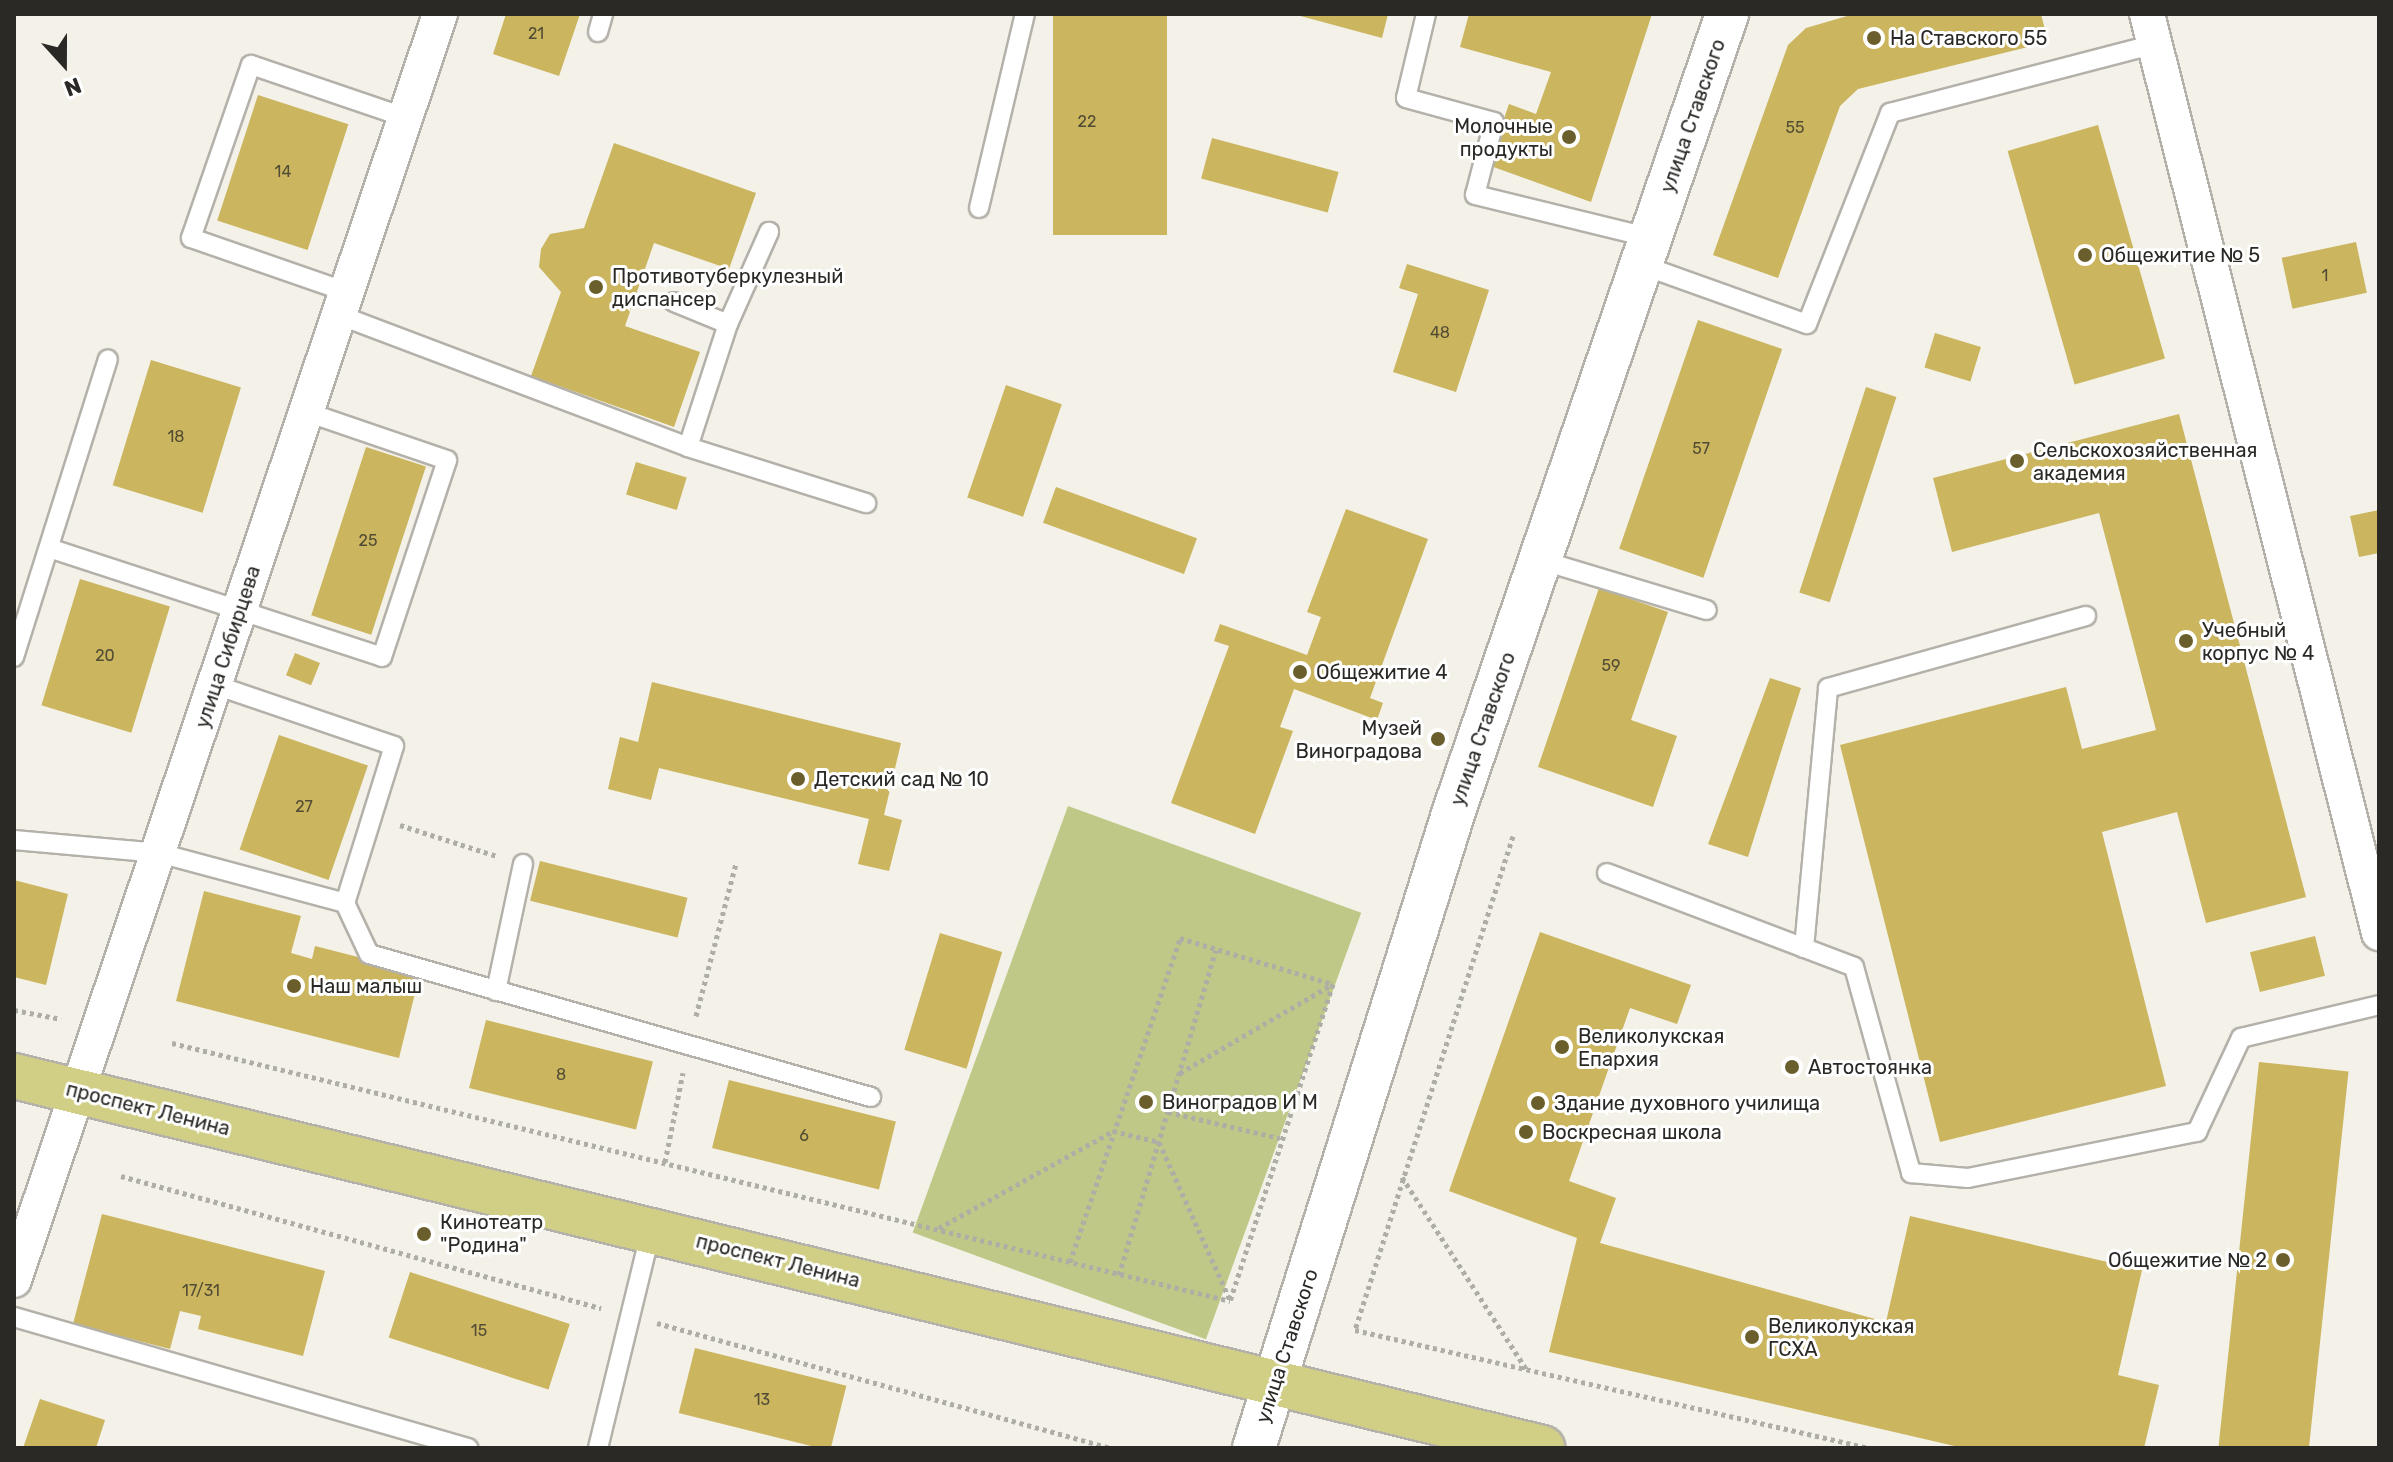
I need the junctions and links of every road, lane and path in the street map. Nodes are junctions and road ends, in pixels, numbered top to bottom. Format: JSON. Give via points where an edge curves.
{"nodes":[{"id":1,"x":440,"y":14,"type":"edge"},
{"id":2,"x":1025,"y":14,"type":"edge"},
{"id":3,"x":1426,"y":14,"type":"edge"},
{"id":4,"x":1727,"y":14,"type":"edge"},
{"id":5,"x":2151,"y":29,"type":"edge"},
{"id":6,"x":407,"y":118,"type":"junction"},
{"id":7,"x":979,"y":208,"type":"dead end"},
{"id":8,"x":769,"y":232,"type":"dead end"},
{"id":9,"x":1647,"y":251,"type":"junction"},
{"id":10,"x":674,"y":302,"type":"dead end"},
{"id":11,"x":343,"y":303,"type":"junction"},
{"id":12,"x":728,"y":324,"type":"junction"},
{"id":13,"x":108,"y":359,"type":"dead end"},
{"id":14,"x":307,"y":412,"type":"junction"},
{"id":15,"x":688,"y":447,"type":"junction"},
{"id":16,"x":866,"y":503,"type":"dead end"},
{"id":17,"x":49,"y":548,"type":"junction"},
{"id":18,"x":1540,"y":560,"type":"junction"},
{"id":19,"x":1707,"y":610,"type":"dead end"},
{"id":20,"x":240,"y":611,"type":"junction"},
{"id":21,"x":2086,"y":616,"type":"dead end"},
{"id":22,"x":14,"y":657,"type":"edge"},
{"id":23,"x":215,"y":685,"type":"junction"},
{"id":24,"x":372,"y":816,"type":"junction"},
{"id":25,"x":1513,"y":836,"type":"dead end"},
{"id":26,"x":14,"y":840,"type":"edge"},
{"id":27,"x":159,"y":853,"type":"junction"},
{"id":28,"x":736,"y":863,"type":"dead end"},
{"id":29,"x":523,"y":864,"type":"joint"},
{"id":30,"x":1607,"y":873,"type":"dead end"},
{"id":31,"x":345,"y":903,"type":"junction"},
{"id":32,"x":2379,"y":933,"type":"edge"},
{"id":33,"x":1804,"y":948,"type":"junction"},
{"id":34,"x":1216,"y":950,"type":"junction"},
{"id":35,"x":1333,"y":984,"type":"junction"},
{"id":36,"x":496,"y":991,"type":"junction"},
{"id":37,"x":2379,"y":1005,"type":"edge"},
{"id":38,"x":14,"y":1010,"type":"edge"},
{"id":39,"x":66,"y":1020,"type":"dead end"},
{"id":40,"x":172,"y":1043,"type":"dead end"},
{"id":41,"x":688,"y":1048,"type":"junction"},
{"id":42,"x":1180,"y":1073,"type":"junction"},
{"id":43,"x":14,"y":1076,"type":"edge"},
{"id":44,"x":79,"y":1092,"type":"junction"},
{"id":45,"x":871,"y":1097,"type":"dead end"},
{"id":46,"x":1168,"y":1112,"type":"junction"},
{"id":47,"x":1113,"y":1131,"type":"junction"},
{"id":48,"x":1280,"y":1138,"type":"junction"},
{"id":49,"x":1159,"y":1142,"type":"junction"},
{"id":50,"x":665,"y":1162,"type":"junction"},
{"id":51,"x":1402,"y":1177,"type":"junction"},
{"id":52,"x":939,"y":1228,"type":"junction"},
{"id":53,"x":651,"y":1230,"type":"junction"},
{"id":54,"x":1070,"y":1262,"type":"junction"},
{"id":55,"x":1119,"y":1275,"type":"junction"},
{"id":56,"x":14,"y":1280,"type":"edge"},
{"id":57,"x":1230,"y":1301,"type":"junction"},
{"id":58,"x":14,"y":1317,"type":"edge"},
{"id":59,"x":1527,"y":1369,"type":"junction"},
{"id":60,"x":1277,"y":1382,"type":"junction"},
{"id":61,"x":468,"y":1448,"type":"edge"},
{"id":62,"x":598,"y":1448,"type":"edge"},
{"id":63,"x":1254,"y":1448,"type":"edge"},
{"id":64,"x":1542,"y":1448,"type":"edge"},
{"id":65,"x":1869,"y":1448,"type":"edge"}],
"edges":[{"from":1,"to":6,"type":"street","name":"улица Сибирцева"},
{"from":2,"to":7,"type":"lane"},
{"from":3,"to":9,"type":"lane","via":[[1406,98],[1494,122],[1475,195]]},
{"from":4,"to":9,"type":"street","name":"улица Ставского"},
{"from":5,"to":9,"type":"lane","via":[[1890,113],[1807,324]]},
{"from":5,"to":32,"type":"street"},
{"from":6,"to":11,"type":"street","name":"улица Сибирцева"},
{"from":6,"to":11,"type":"lane","via":[[251,65],[191,238]]},
{"from":8,"to":12,"type":"lane"},
{"from":9,"to":18,"type":"street","name":"улица Ставского"},
{"from":10,"to":12,"type":"lane"},
{"from":11,"to":14,"type":"street","name":"улица Сибирцева"},
{"from":11,"to":15,"type":"lane"},
{"from":12,"to":15,"type":"lane"},
{"from":13,"to":17,"type":"lane"},
{"from":14,"to":20,"type":"street","name":"улица Сибирцева"},
{"from":14,"to":20,"type":"lane","via":[[447,460],[382,657]]},
{"from":15,"to":16,"type":"lane"},
{"from":17,"to":20,"type":"lane"},
{"from":17,"to":22,"type":"lane"},
{"from":18,"to":19,"type":"lane"},
{"from":18,"to":60,"type":"street","name":"улица Ставского"},
{"from":20,"to":23,"type":"street","name":"улица Сибирцева"},
{"from":21,"to":33,"type":"lane","via":[[1828,688]]},
{"from":23,"to":24,"type":"lane","via":[[394,746]]},
{"from":23,"to":27,"type":"street","name":"улица Сибирцева"},
{"from":24,"to":29,"type":"path"},
{"from":24,"to":31,"type":"lane"},
{"from":25,"to":51,"type":"path"},
{"from":26,"to":27,"type":"lane"},
{"from":27,"to":31,"type":"lane"},
{"from":27,"to":44,"type":"street","name":"улица Сибирцева"},
{"from":28,"to":41,"type":"path"},
{"from":29,"to":36,"type":"lane"},
{"from":30,"to":33,"type":"lane"},
{"from":31,"to":36,"type":"lane","via":[[369,954]]},
{"from":33,"to":37,"type":"lane","via":[[1854,967],[1911,1173],[1968,1178],[2197,1132],[2241,1038]]},
{"from":34,"to":35,"type":"path"},
{"from":34,"to":42,"type":"path"},
{"from":34,"to":47,"type":"path","via":[[1180,938]]},
{"from":35,"to":42,"type":"path"},
{"from":35,"to":48,"type":"path"},
{"from":36,"to":41,"type":"lane"},
{"from":38,"to":39,"type":"path"},
{"from":40,"to":50,"type":"path"},
{"from":41,"to":45,"type":"lane"},
{"from":41,"to":50,"type":"path"},
{"from":42,"to":46,"type":"path"},
{"from":43,"to":44,"type":"main road","name":"проспект Ленина"},
{"from":44,"to":53,"type":"main road","name":"проспект Ленина"},
{"from":44,"to":56,"type":"street","name":"улица Сибирцева"},
{"from":46,"to":48,"type":"path"},
{"from":46,"to":49,"type":"path"},
{"from":47,"to":49,"type":"path"},
{"from":47,"to":52,"type":"path"},
{"from":47,"to":54,"type":"path"},
{"from":48,"to":57,"type":"path"},
{"from":49,"to":55,"type":"path"},
{"from":49,"to":57,"type":"path"},
{"from":50,"to":52,"type":"path"},
{"from":51,"to":59,"type":"path"},
{"from":51,"to":59,"type":"path","via":[[1355,1330]]},
{"from":52,"to":54,"type":"path"},
{"from":53,"to":60,"type":"main road","name":"проспект Ленина"},
{"from":53,"to":62,"type":"lane"},
{"from":54,"to":55,"type":"path"},
{"from":55,"to":57,"type":"path"},
{"from":58,"to":61,"type":"lane"},
{"from":59,"to":65,"type":"path"},
{"from":60,"to":63,"type":"street","name":"улица Ставского"},
{"from":60,"to":64,"type":"main road","name":"проспект Ленина"}]}
